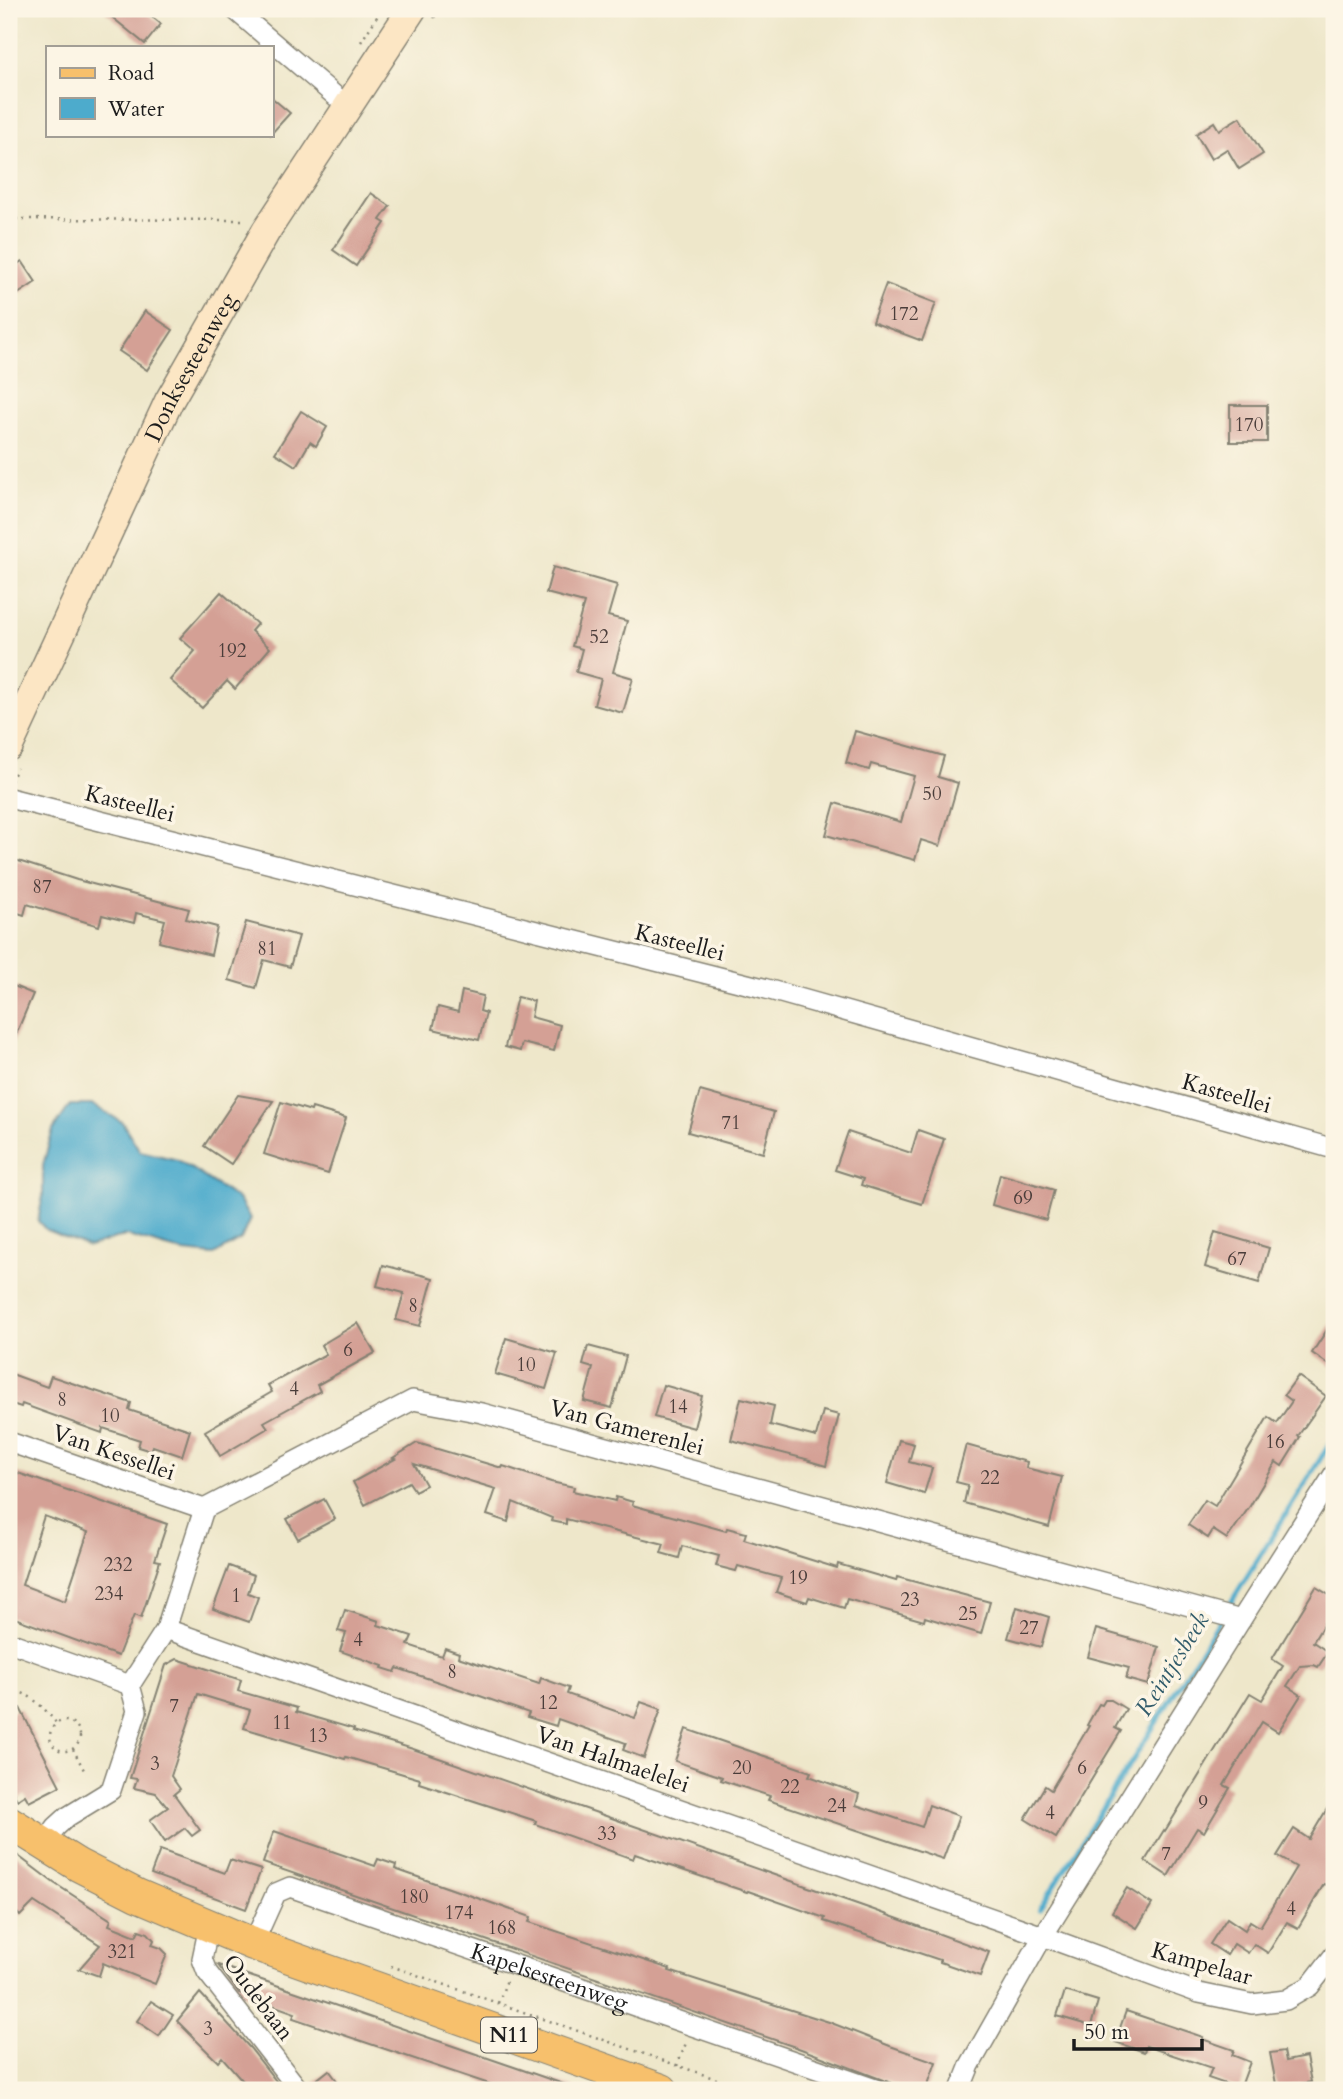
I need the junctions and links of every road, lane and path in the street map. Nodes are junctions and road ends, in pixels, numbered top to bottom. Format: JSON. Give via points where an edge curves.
{"nodes":[{"id":1,"x":234,"y":9,"type":"edge"},
{"id":2,"x":412,"y":9,"type":"edge"},
{"id":3,"x":871,"y":9,"type":"edge"},
{"id":4,"x":878,"y":13,"type":"dead end"},
{"id":5,"x":347,"y":106,"type":"junction"},
{"id":6,"x":9,"y":219,"type":"edge"},
{"id":7,"x":249,"y":220,"type":"dead end"},
{"id":8,"x":9,"y":746,"type":"edge"},
{"id":9,"x":9,"y":798,"type":"edge"},
{"id":10,"x":1334,"y":1149,"type":"edge"},
{"id":11,"x":9,"y":1442,"type":"edge"},
{"id":12,"x":1334,"y":1474,"type":"edge"},
{"id":13,"x":204,"y":1509,"type":"junction"},
{"id":14,"x":1241,"y":1620,"type":"junction"},
{"id":15,"x":166,"y":1629,"type":"junction"},
{"id":16,"x":9,"y":1642,"type":"edge"},
{"id":17,"x":130,"y":1685,"type":"junction"},
{"id":18,"x":9,"y":1691,"type":"edge"},
{"id":19,"x":57,"y":1724,"type":"junction"},
{"id":20,"x":73,"y":1749,"type":"junction"},
{"id":21,"x":84,"y":1770,"type":"dead end"},
{"id":22,"x":9,"y":1822,"type":"edge"},
{"id":23,"x":43,"y":1845,"type":"junction"},
{"id":24,"x":209,"y":1926,"type":"junction"},
{"id":25,"x":1043,"y":1936,"type":"junction"},
{"id":26,"x":253,"y":1944,"type":"junction"},
{"id":27,"x":1334,"y":1955,"type":"edge"},
{"id":28,"x":381,"y":1962,"type":"dead end"},
{"id":29,"x":514,"y":1965,"type":"junction"},
{"id":30,"x":498,"y":2003,"type":"junction"},
{"id":31,"x":692,"y":2026,"type":"junction"},
{"id":32,"x":670,"y":2078,"type":"edge"},
{"id":33,"x":299,"y":2090,"type":"edge"},
{"id":34,"x":748,"y":2090,"type":"edge"},
{"id":35,"x":878,"y":2090,"type":"edge"},
{"id":36,"x":960,"y":2090,"type":"edge"}],
"edges":[{"from":1,"to":5,"type":"street"},
{"from":2,"to":5,"type":"street","name":"Donksesteenweg"},
{"from":3,"to":4,"type":"path"},
{"from":5,"to":8,"type":"street","name":"Donksesteenweg","via":[[266,231],[169,401]]},
{"from":6,"to":7,"type":"path"},
{"from":9,"to":10,"type":"street","name":"Kasteellei","via":[[764,988]]},
{"from":11,"to":13,"type":"street","name":"Van Kessellei"},
{"from":12,"to":14,"type":"street"},
{"from":13,"to":14,"type":"street","name":"Van Gamerenlei","via":[[413,1400],[482,1413]]},
{"from":13,"to":15,"type":"street"},
{"from":14,"to":25,"type":"street"},
{"from":15,"to":17,"type":"street"},
{"from":15,"to":25,"type":"street","name":"Van Halmaelelei"},
{"from":16,"to":17,"type":"street"},
{"from":17,"to":23,"type":"street","via":[[137,1711],[111,1790],[67,1817]]},
{"from":18,"to":19,"type":"path","via":[[35,1701]]},
{"from":19,"to":20,"type":"path","via":[[50,1737],[54,1746],[63,1751]]},
{"from":19,"to":20,"type":"path","via":[[71,1722],[78,1728],[80,1737]]},
{"from":20,"to":21,"type":"path"},
{"from":22,"to":23,"type":"main road","number":"N11"},
{"from":23,"to":24,"type":"main road","number":"N11","via":[[149,1901]]},
{"from":24,"to":26,"type":"main road","number":"N11"},
{"from":24,"to":33,"type":"street","name":"Oudebaan","via":[[202,1959],[208,1972]]},
{"from":25,"to":27,"type":"street","name":"Kampelaar","via":[[1199,1993],[1251,2004],[1286,2000],[1310,1986]]},
{"from":25,"to":36,"type":"street"},
{"from":26,"to":29,"type":"street","name":"Kapelsesteenweg","via":[[276,1893],[290,1887]]},
{"from":26,"to":32,"type":"main road","number":"N11"},
{"from":28,"to":30,"type":"path"},
{"from":29,"to":30,"type":"path"},
{"from":29,"to":31,"type":"street","name":"Kapelsesteenweg"},
{"from":30,"to":32,"type":"path"},
{"from":31,"to":32,"type":"path"},
{"from":31,"to":35,"type":"street","name":"Kapelsesteenweg"},
{"from":32,"to":34,"type":"path"}]}
